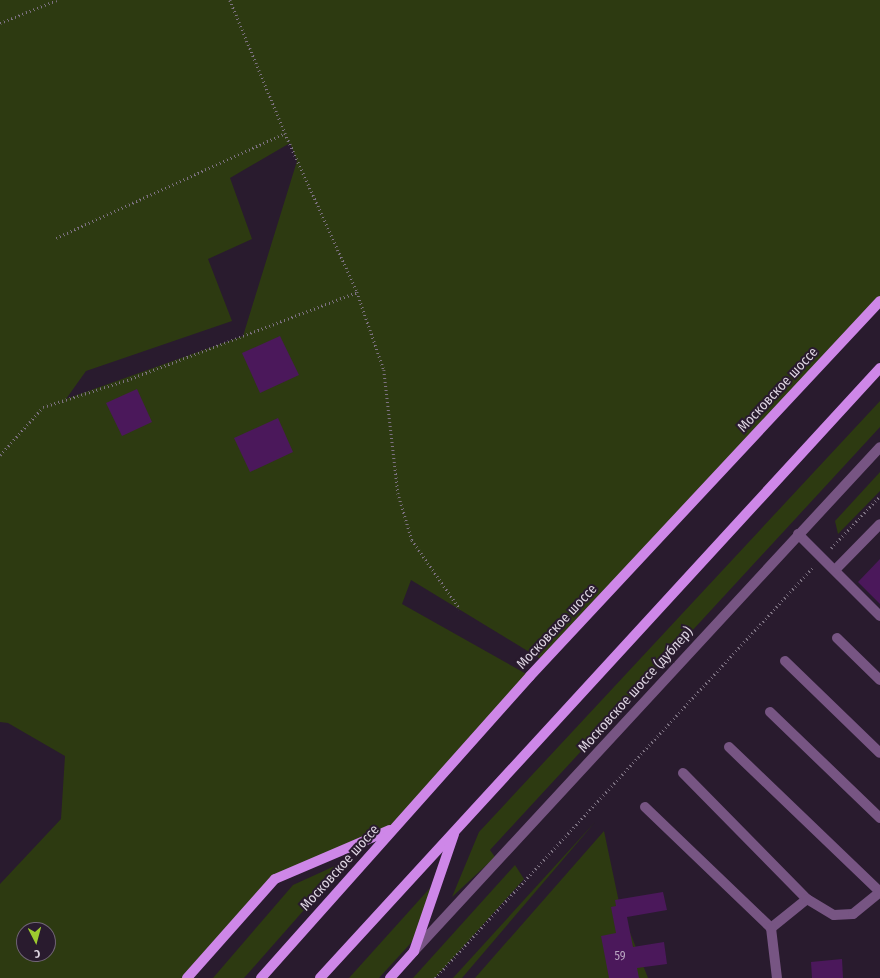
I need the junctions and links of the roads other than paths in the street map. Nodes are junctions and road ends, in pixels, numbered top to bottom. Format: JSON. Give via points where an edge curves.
{"nodes":[{"id":1,"x":880,"y":301,"type":"edge"},
{"id":2,"x":880,"y":368,"type":"edge"},
{"id":3,"x":880,"y":448,"type":"edge"},
{"id":4,"x":880,"y":524,"type":"edge"},
{"id":5,"x":798,"y":534,"type":"junction"},
{"id":6,"x":835,"y":570,"type":"junction"},
{"id":7,"x":880,"y":616,"type":"edge"},
{"id":8,"x":838,"y":638,"type":"dead end"},
{"id":9,"x":785,"y":662,"type":"dead end"},
{"id":10,"x":880,"y":680,"type":"edge"},
{"id":11,"x":770,"y":712,"type":"dead end"},
{"id":12,"x":729,"y":747,"type":"dead end"},
{"id":13,"x":880,"y":753,"type":"edge"},
{"id":14,"x":683,"y":773,"type":"dead end"},
{"id":15,"x":645,"y":807,"type":"dead end"},
{"id":16,"x":880,"y":818,"type":"edge"},
{"id":17,"x":394,"y":828,"type":"junction"},
{"id":18,"x":455,"y":830,"type":"junction"},
{"id":19,"x":880,"y":892,"type":"edge"},
{"id":20,"x":807,"y":899,"type":"junction"},
{"id":21,"x":771,"y":928,"type":"junction"},
{"id":22,"x":414,"y":951,"type":"junction"},
{"id":23,"x":187,"y":978,"type":"edge"},
{"id":24,"x":261,"y":978,"type":"edge"},
{"id":25,"x":320,"y":978,"type":"edge"},
{"id":26,"x":390,"y":978,"type":"edge"},
{"id":27,"x":777,"y":978,"type":"edge"}],
"edges":[{"from":1,"to":17,"type":"main road","name":"Московское шоссе","via":[[539,666]]},
{"from":2,"to":18,"type":"main road"},
{"from":3,"to":5,"type":"street","name":"Московское шоссе (дублер)"},
{"from":4,"to":6,"type":"street"},
{"from":5,"to":6,"type":"street"},
{"from":5,"to":22,"type":"street","name":"Московское шоссе (дублер)"},
{"from":6,"to":7,"type":"street"},
{"from":8,"to":10,"type":"street"},
{"from":9,"to":13,"type":"street"},
{"from":11,"to":16,"type":"street"},
{"from":12,"to":19,"type":"street"},
{"from":14,"to":20,"type":"street"},
{"from":15,"to":21,"type":"street"},
{"from":17,"to":23,"type":"main road","via":[[275,879]]},
{"from":17,"to":24,"type":"main road","name":"Московское шоссе"},
{"from":18,"to":22,"type":"main road"},
{"from":18,"to":25,"type":"main road"},
{"from":19,"to":20,"type":"street","via":[[853,914],[834,915]]},
{"from":20,"to":21,"type":"street"},
{"from":21,"to":27,"type":"street"},
{"from":22,"to":26,"type":"main road"}]}
